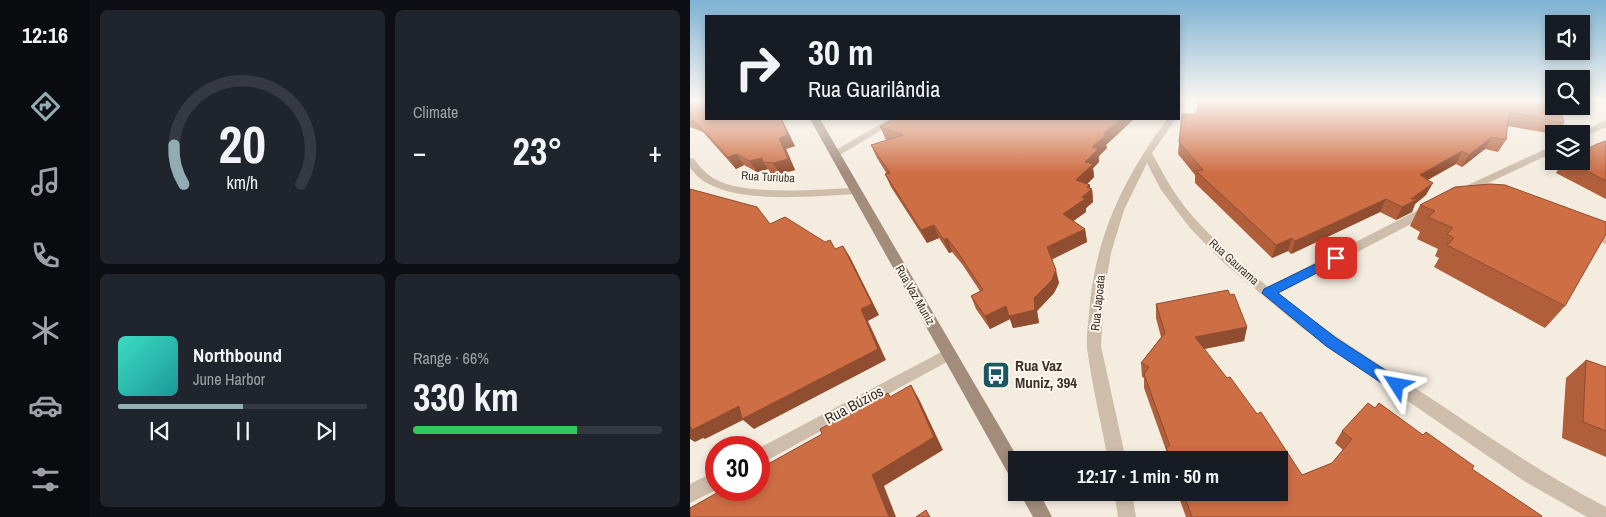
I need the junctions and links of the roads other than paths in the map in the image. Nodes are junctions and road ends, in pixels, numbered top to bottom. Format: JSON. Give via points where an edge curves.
{"nodes":[{"id":1,"x":818,"y":124,"type":"edge"},
{"id":2,"x":886,"y":124,"type":"edge"},
{"id":3,"x":1167,"y":124,"type":"edge"},
{"id":4,"x":1604,"y":124,"type":"edge"},
{"id":5,"x":1590,"y":131,"type":"edge"},
{"id":6,"x":1545,"y":152,"type":"edge"},
{"id":7,"x":1147,"y":153,"type":"junction"},
{"id":8,"x":834,"y":154,"type":"junction"},
{"id":9,"x":690,"y":161,"type":"edge"},
{"id":10,"x":1470,"y":188,"type":"junction"},
{"id":11,"x":855,"y":191,"type":"junction"},
{"id":12,"x":1488,"y":195,"type":"edge"},
{"id":13,"x":1453,"y":197,"type":"edge"},
{"id":14,"x":1435,"y":206,"type":"edge"},
{"id":15,"x":1579,"y":230,"type":"edge"},
{"id":16,"x":1606,"y":240,"type":"edge"},
{"id":17,"x":1268,"y":293,"type":"junction"},
{"id":18,"x":949,"y":354,"type":"junction"},
{"id":19,"x":770,"y":451,"type":"edge"},
{"id":20,"x":1115,"y":451,"type":"edge"},
{"id":21,"x":1008,"y":457,"type":"edge"},
{"id":22,"x":705,"y":486,"type":"edge"},
{"id":23,"x":690,"y":494,"type":"edge"},
{"id":24,"x":1033,"y":501,"type":"edge"},
{"id":25,"x":1124,"y":501,"type":"edge"},
{"id":26,"x":1042,"y":517,"type":"edge"},
{"id":27,"x":1127,"y":517,"type":"edge"},
{"id":28,"x":1606,"y":517,"type":"edge"}],
"edges":[{"from":1,"to":8,"type":"street","name":"Rua Vaz Muniz"},
{"from":2,"to":8,"type":"street"},
{"from":3,"to":7,"type":"street"},
{"from":4,"to":5,"type":"street"},
{"from":6,"to":10,"type":"street"},
{"from":7,"to":17,"type":"street","name":"Rua Gaurama","via":[[1156,174],[1191,221],[1228,260]]},
{"from":7,"to":20,"type":"street","name":"Rua Japoata","via":[[1118,210],[1097,294],[1094,346]]},
{"from":8,"to":11,"type":"street","name":"Rua Vaz Muniz"},
{"from":9,"to":11,"type":"street","name":"Rua Turiuba","via":[[712,183],[730,189]]},
{"from":10,"to":12,"type":"street"},
{"from":10,"to":13,"type":"street"},
{"from":11,"to":18,"type":"street","name":"Rua Vaz Muniz"},
{"from":14,"to":17,"type":"street"},
{"from":15,"to":16,"type":"street"},
{"from":17,"to":28,"type":"street","name":"Rua Gaurama","via":[[1339,347],[1545,484]]},
{"from":18,"to":19,"type":"street","name":"Rua Búzios"},
{"from":18,"to":21,"type":"street","name":"Rua Vaz Muniz"},
{"from":22,"to":23,"type":"street"},
{"from":24,"to":26,"type":"street"},
{"from":25,"to":27,"type":"street"}]}
